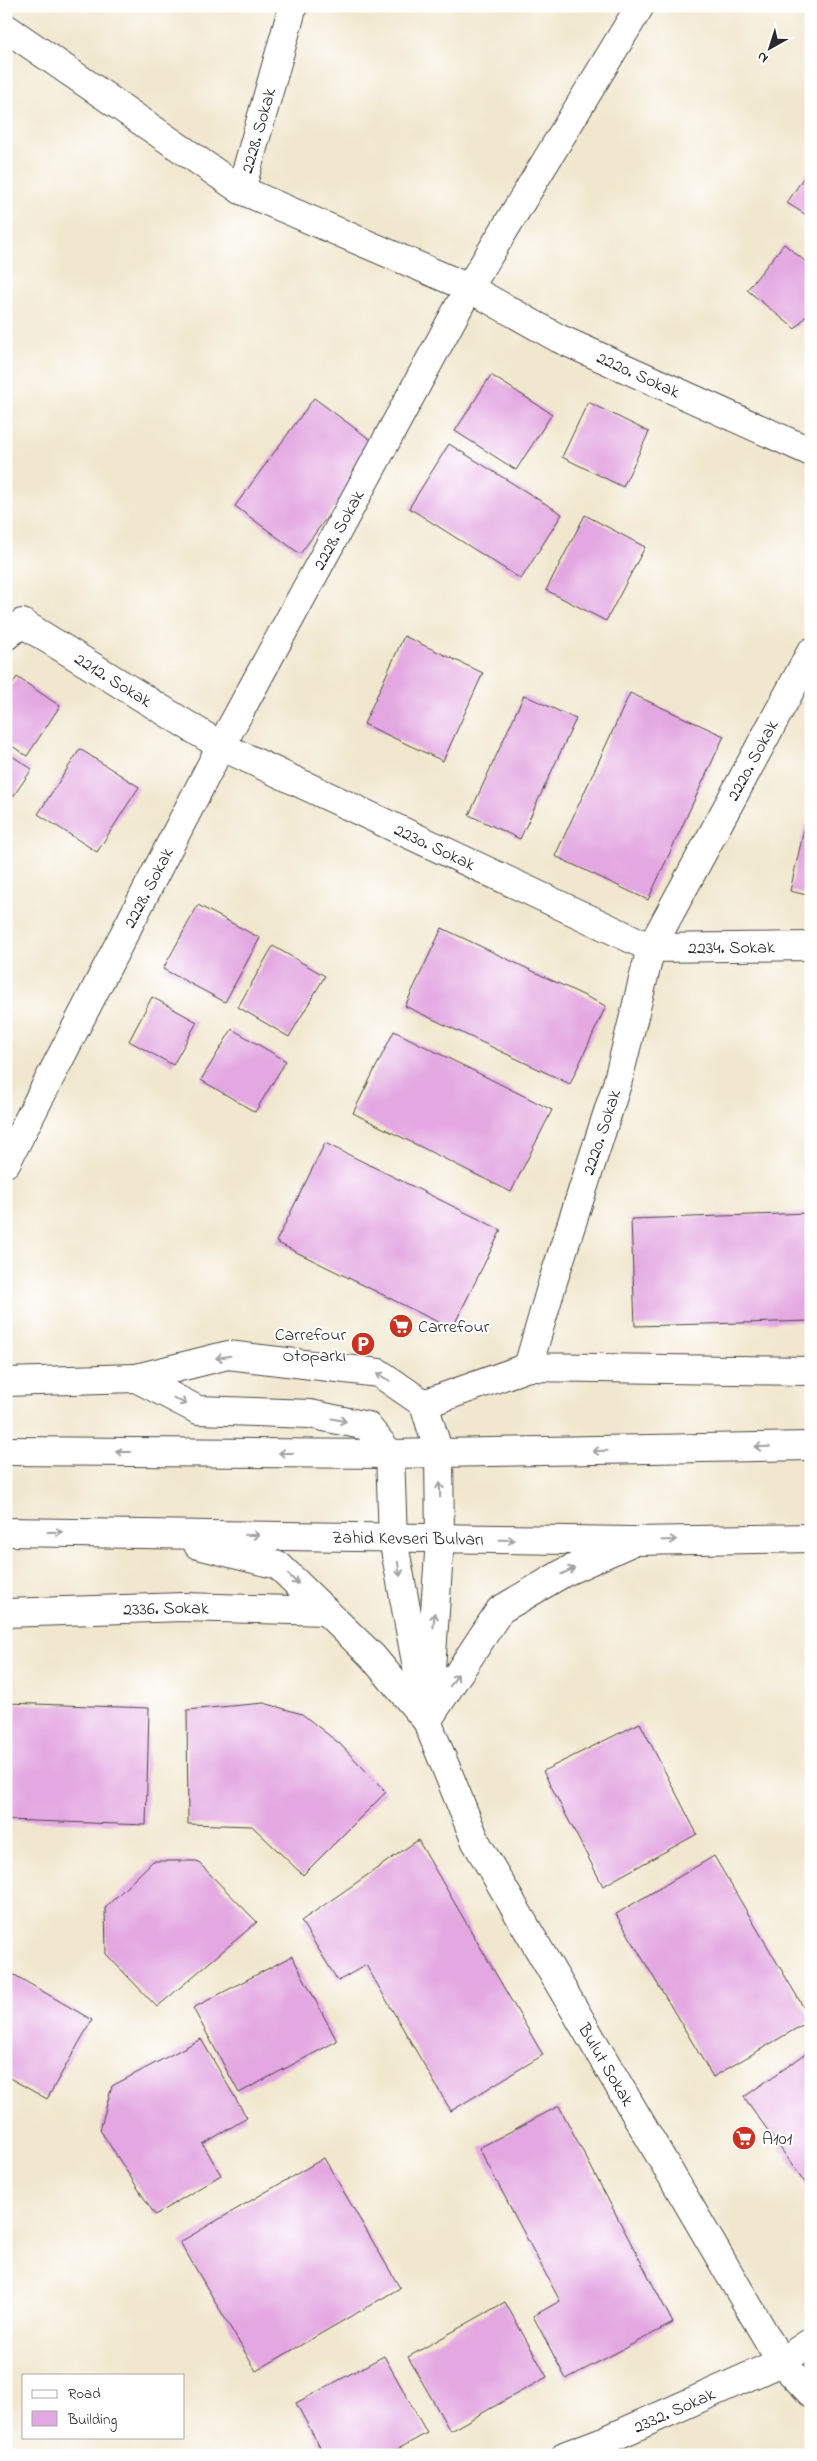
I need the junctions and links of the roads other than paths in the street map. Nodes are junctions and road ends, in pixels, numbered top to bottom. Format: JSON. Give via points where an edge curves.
{"nodes":[{"id":1,"x":293,"y":6,"type":"edge"},
{"id":2,"x":640,"y":6,"type":"edge"},
{"id":3,"x":6,"y":28,"type":"edge"},
{"id":4,"x":241,"y":190,"type":"junction"},
{"id":5,"x":469,"y":288,"type":"junction"},
{"id":6,"x":811,"y":452,"type":"edge"},
{"id":7,"x":11,"y":623,"type":"edge"},
{"id":8,"x":811,"y":652,"type":"edge"},
{"id":9,"x":221,"y":746,"type":"junction"},
{"id":10,"x":811,"y":946,"type":"edge"},
{"id":11,"x":651,"y":948,"type":"junction"},
{"id":12,"x":6,"y":1162,"type":"edge"},
{"id":13,"x":528,"y":1367,"type":"junction"},
{"id":14,"x":811,"y":1372,"type":"edge"},
{"id":15,"x":136,"y":1378,"type":"junction"},
{"id":16,"x":6,"y":1382,"type":"edge"},
{"id":17,"x":424,"y":1404,"type":"junction"},
{"id":18,"x":811,"y":1446,"type":"edge"},
{"id":19,"x":6,"y":1451,"type":"edge"},
{"id":20,"x":439,"y":1453,"type":"junction"},
{"id":21,"x":390,"y":1454,"type":"junction"},
{"id":22,"x":6,"y":1532,"type":"edge"},
{"id":23,"x":148,"y":1532,"type":"junction"},
{"id":24,"x":811,"y":1538,"type":"edge"},
{"id":25,"x":393,"y":1539,"type":"junction"},
{"id":26,"x":440,"y":1539,"type":"junction"},
{"id":27,"x":633,"y":1541,"type":"junction"},
{"id":28,"x":326,"y":1611,"type":"junction"},
{"id":29,"x":6,"y":1613,"type":"edge"},
{"id":30,"x":427,"y":1721,"type":"junction"},
{"id":31,"x":811,"y":2342,"type":"edge"},
{"id":32,"x":782,"y":2362,"type":"junction"},
{"id":33,"x":811,"y":2392,"type":"edge"},
{"id":34,"x":566,"y":2455,"type":"edge"}],
"edges":[{"from":1,"to":4,"type":"street","name":"2228. Sokak"},
{"from":2,"to":5,"type":"street"},
{"from":3,"to":4,"type":"street"},
{"from":4,"to":5,"type":"street","name":"2228. Sokak"},
{"from":5,"to":6,"type":"street","name":"2220. Sokak","via":[[558,338]]},
{"from":5,"to":9,"type":"street","name":"2228. Sokak"},
{"from":7,"to":9,"type":"street","name":"2212. Sokak"},
{"from":8,"to":11,"type":"street","name":"2220. Sokak"},
{"from":9,"to":11,"type":"street","name":"2230. Sokak"},
{"from":9,"to":12,"type":"street","name":"2228. Sokak"},
{"from":10,"to":11,"type":"street","name":"2234. Sokak"},
{"from":11,"to":13,"type":"street","name":"2220. Sokak","via":[[617,1084],[552,1281]]},
{"from":13,"to":14,"type":"street"},
{"from":13,"to":17,"type":"street"},
{"from":15,"to":16,"type":"street"},
{"from":17,"to":15,"type":"street","one_way":true,"via":[[380,1373],[228,1355]]},
{"from":15,"to":21,"type":"street","one_way":true,"via":[[198,1410],[310,1414],[367,1426]]},
{"from":17,"to":20,"type":"street"},
{"from":18,"to":20,"type":"street","one_way":true},
{"from":21,"to":19,"type":"street","one_way":true},
{"from":20,"to":21,"type":"street"},
{"from":26,"to":20,"type":"street","one_way":true},
{"from":21,"to":25,"type":"street"},
{"from":22,"to":23,"type":"street","name":"Zahid Kevseri Bulvarı","one_way":true},
{"from":23,"to":25,"type":"street","name":"Zahid Kevseri Bulvarı","one_way":true},
{"from":23,"to":28,"type":"street","one_way":true,"via":[[278,1565]]},
{"from":27,"to":24,"type":"street","name":"Zahid Kevseri Bulvarı","one_way":true},
{"from":25,"to":26,"type":"street","name":"Zahid Kevseri Bulvarı"},
{"from":25,"to":30,"type":"street","one_way":true},
{"from":26,"to":27,"type":"street","name":"Zahid Kevseri Bulvarı","one_way":true},
{"from":30,"to":26,"type":"street","one_way":true},
{"from":30,"to":27,"type":"street","one_way":true,"via":[[500,1610],[565,1572]]},
{"from":28,"to":29,"type":"street","name":"2336. Sokak","via":[[183,1607]]},
{"from":28,"to":30,"type":"street","via":[[372,1656]]},
{"from":30,"to":32,"type":"street","name":"Bulut Sokak","via":[[476,1842]]},
{"from":31,"to":32,"type":"street","name":"2332. Sokak"},
{"from":32,"to":33,"type":"street","name":"Bulut Sokak"},
{"from":32,"to":34,"type":"street","name":"2332. Sokak"}]}
